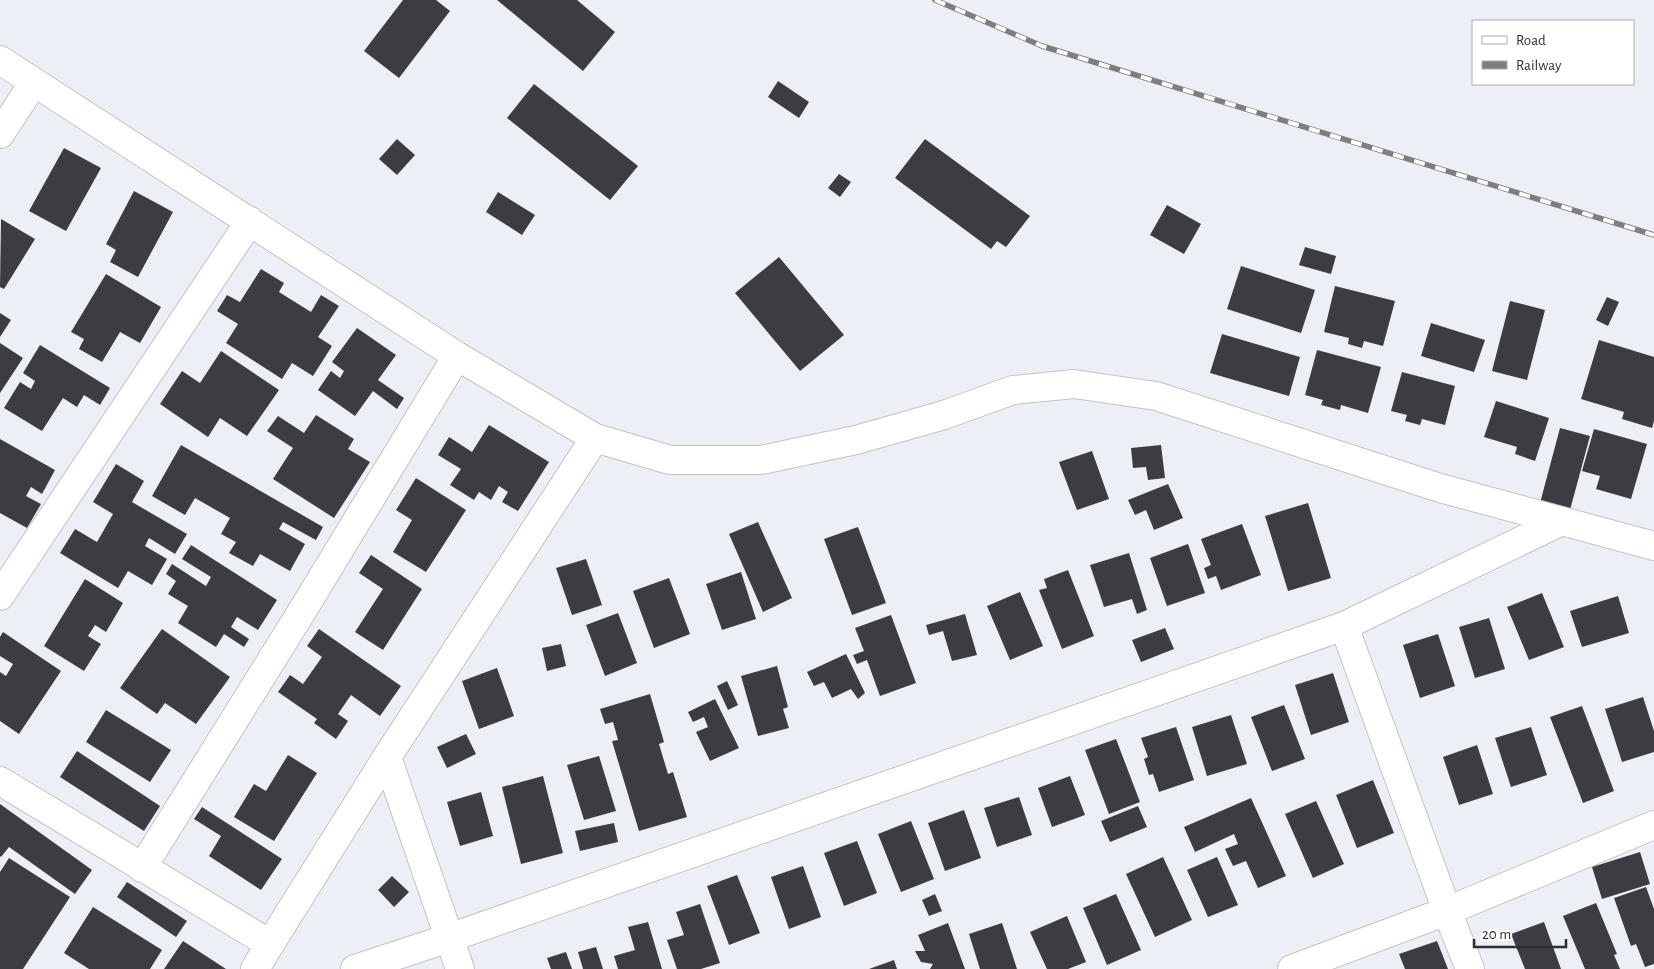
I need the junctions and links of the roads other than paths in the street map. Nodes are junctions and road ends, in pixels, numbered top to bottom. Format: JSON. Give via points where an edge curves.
{"nodes":[{"id":1,"x":0,"y":60,"type":"edge"},
{"id":2,"x":34,"y":82,"type":"junction"},
{"id":3,"x":0,"y":134,"type":"edge"},
{"id":4,"x":250,"y":221,"type":"junction"},
{"id":5,"x":458,"y":356,"type":"junction"},
{"id":6,"x":595,"y":438,"type":"junction"},
{"id":7,"x":1562,"y":521,"type":"junction"},
{"id":8,"x":1654,"y":546,"type":"edge"},
{"id":9,"x":0,"y":596,"type":"edge"},
{"id":10,"x":1344,"y":626,"type":"junction"},
{"id":11,"x":387,"y":757,"type":"junction"},
{"id":12,"x":0,"y":781,"type":"edge"},
{"id":13,"x":1654,"y":825,"type":"edge"},
{"id":14,"x":142,"y":868,"type":"junction"},
{"id":15,"x":1447,"y":911,"type":"junction"},
{"id":16,"x":450,"y":938,"type":"junction"},
{"id":17,"x":270,"y":944,"type":"junction"},
{"id":18,"x":255,"y":969,"type":"edge"},
{"id":19,"x":355,"y":969,"type":"edge"},
{"id":20,"x":460,"y":969,"type":"edge"},
{"id":21,"x":1292,"y":969,"type":"edge"},
{"id":22,"x":1470,"y":969,"type":"edge"}],
"edges":[{"from":1,"to":2,"type":"street"},
{"from":2,"to":3,"type":"street"},
{"from":2,"to":4,"type":"street"},
{"from":4,"to":5,"type":"street"},
{"from":4,"to":9,"type":"street"},
{"from":5,"to":6,"type":"street"},
{"from":5,"to":14,"type":"street"},
{"from":6,"to":7,"type":"street","via":[[670,460],[761,460],[856,440],[944,415],[1013,390],[1074,384],[1156,396],[1440,488]]},
{"from":6,"to":11,"type":"street"},
{"from":7,"to":8,"type":"street"},
{"from":7,"to":10,"type":"street"},
{"from":10,"to":15,"type":"street"},
{"from":10,"to":16,"type":"street"},
{"from":11,"to":16,"type":"street"},
{"from":11,"to":17,"type":"street"},
{"from":12,"to":14,"type":"street"},
{"from":13,"to":15,"type":"street"},
{"from":14,"to":17,"type":"street"},
{"from":15,"to":21,"type":"street"},
{"from":15,"to":22,"type":"street"},
{"from":16,"to":19,"type":"street"},
{"from":16,"to":20,"type":"street"},
{"from":17,"to":18,"type":"street"}]}
